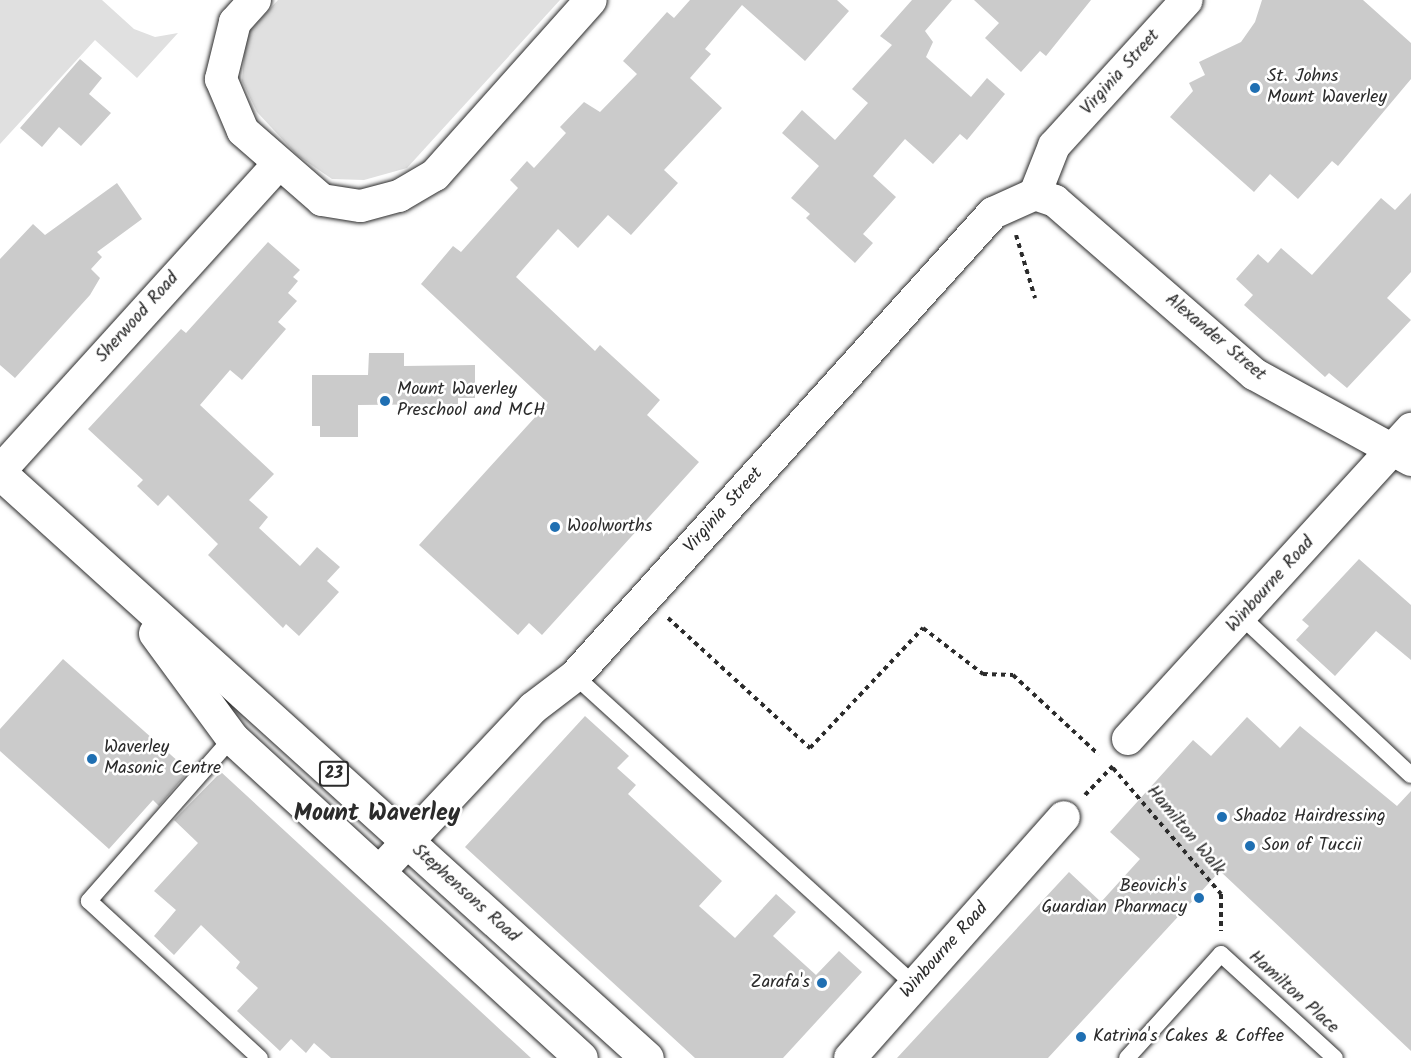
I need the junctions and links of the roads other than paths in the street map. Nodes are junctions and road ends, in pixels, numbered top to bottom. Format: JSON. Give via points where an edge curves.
{"nodes":[{"id":1,"x":255,"y":0,"type":"edge"},
{"id":2,"x":591,"y":0,"type":"edge"},
{"id":3,"x":1187,"y":0,"type":"edge"},
{"id":4,"x":277,"y":165,"type":"junction"},
{"id":5,"x":1045,"y":197,"type":"junction"},
{"id":6,"x":1405,"y":448,"type":"edge"},
{"id":7,"x":0,"y":472,"type":"edge"},
{"id":8,"x":122,"y":586,"type":"junction"},
{"id":9,"x":1242,"y":617,"type":"junction"},
{"id":10,"x":575,"y":676,"type":"junction"},
{"id":11,"x":261,"y":706,"type":"junction"},
{"id":12,"x":232,"y":738,"type":"junction"},
{"id":13,"x":1128,"y":739,"type":"road end"},
{"id":14,"x":1411,"y":775,"type":"edge"},
{"id":15,"x":1064,"y":817,"type":"road end"},
{"id":16,"x":407,"y":842,"type":"junction"},
{"id":17,"x":381,"y":870,"type":"junction"},
{"id":18,"x":915,"y":985,"type":"junction"},
{"id":19,"x":260,"y":1058,"type":"edge"},
{"id":20,"x":582,"y":1058,"type":"edge"},
{"id":21,"x":647,"y":1058,"type":"edge"},
{"id":22,"x":850,"y":1058,"type":"edge"},
{"id":23,"x":1127,"y":1058,"type":"edge"},
{"id":24,"x":1335,"y":1058,"type":"edge"}],
"edges":[{"from":1,"to":4,"type":"street","via":[[235,22],[221,79],[243,131]]},
{"from":2,"to":4,"type":"street","via":[[435,175],[399,196],[361,206],[322,200]]},
{"from":3,"to":5,"type":"street","name":"Virginia Street","via":[[1054,146]]},
{"from":4,"to":7,"type":"street","name":"Sherwood Road"},
{"from":5,"to":6,"type":"street","name":"Alexander Street","via":[[1254,374],[1306,406]]},
{"from":5,"to":10,"type":"street","name":"Virginia Street","via":[[993,213]]},
{"from":6,"to":9,"type":"street","name":"Winbourne Road"},
{"from":7,"to":8,"type":"main road","name":"Stephensons Road","number":"23"},
{"from":8,"to":11,"type":"main road","name":"Stephensons Road","number":"23"},
{"from":8,"to":12,"type":"main road","name":"Stephensons Road","number":"23"},
{"from":9,"to":13,"type":"street","name":"Winbourne Road"},
{"from":9,"to":14,"type":"lane"},
{"from":10,"to":16,"type":"street","name":"Virginia Street","via":[[532,708]]},
{"from":10,"to":18,"type":"lane"},
{"from":11,"to":12,"type":"main road"},
{"from":11,"to":16,"type":"main road","name":"Stephensons Road","number":"23"},
{"from":12,"to":17,"type":"main road","name":"Stephensons Road","number":"23"},
{"from":12,"to":19,"type":"lane","via":[[89,901]]},
{"from":15,"to":18,"type":"street","name":"Winbourne Road"},
{"from":16,"to":17,"type":"street","name":"Virginia Street"},
{"from":16,"to":21,"type":"main road","name":"Stephensons Road","number":"23"},
{"from":17,"to":20,"type":"main road","name":"Stephensons Road","number":"23"},
{"from":18,"to":22,"type":"street","name":"Winbourne Road"},
{"from":23,"to":24,"type":"lane","name":"Hamilton Place","via":[[1221,954]]}]}
